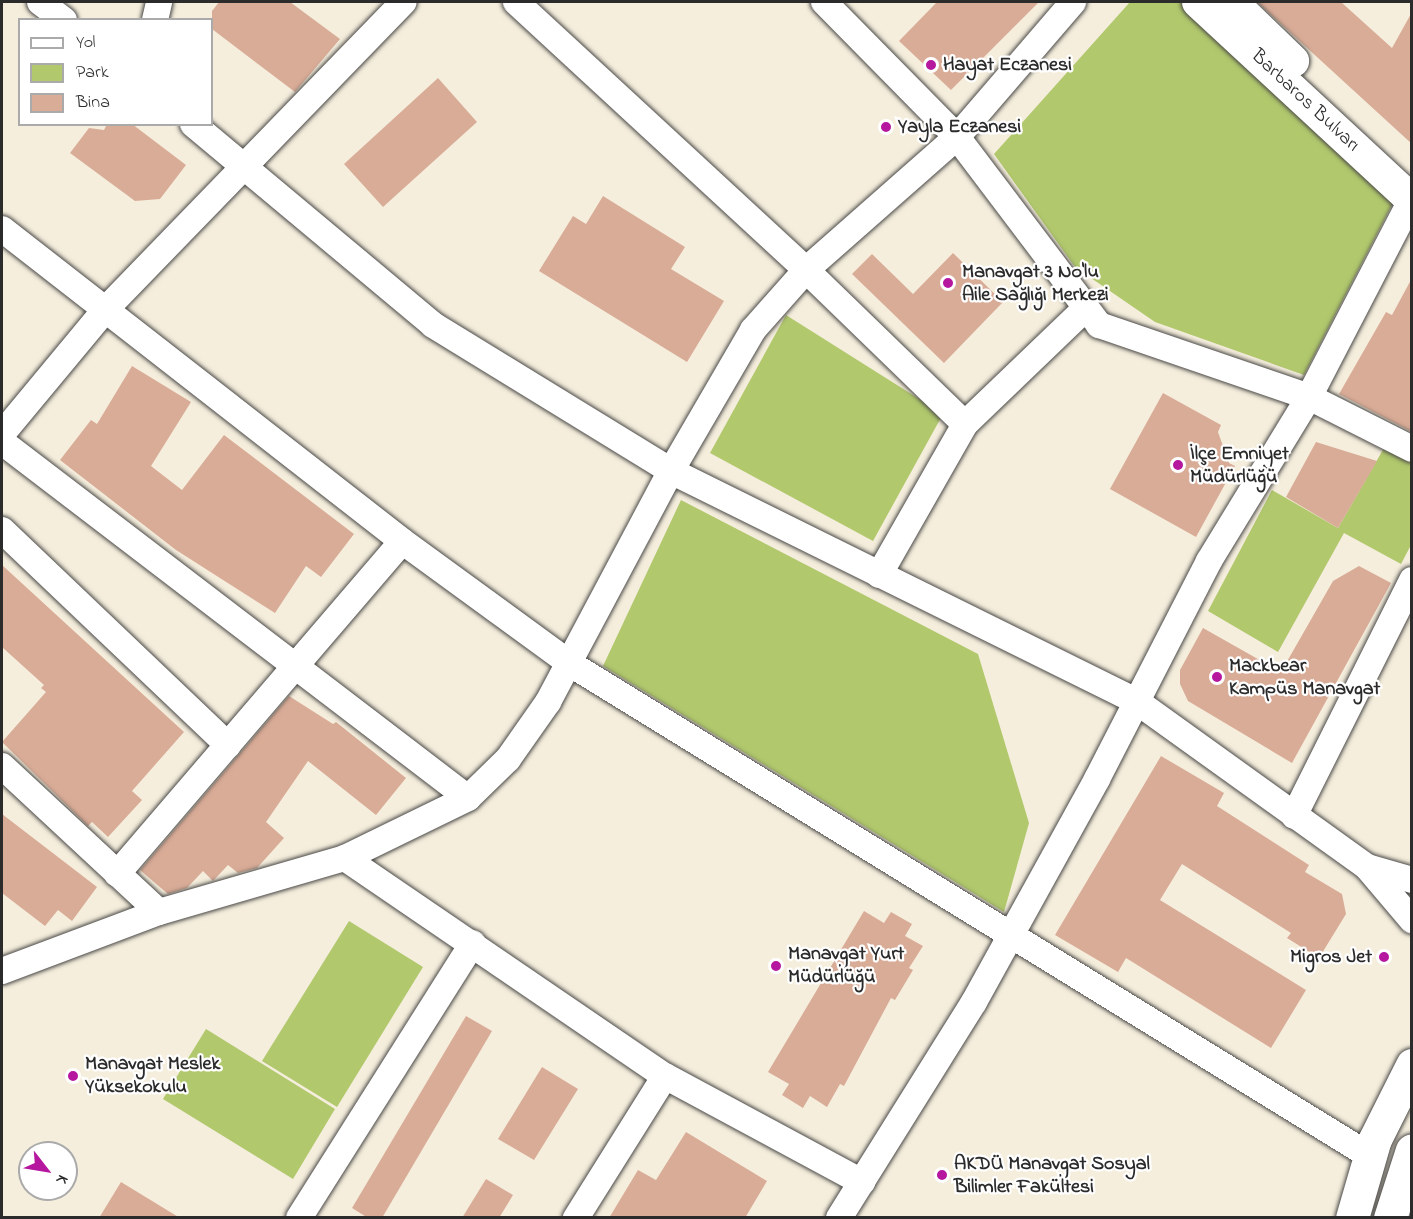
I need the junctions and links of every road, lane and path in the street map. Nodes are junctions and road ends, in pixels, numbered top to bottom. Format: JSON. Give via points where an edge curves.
{"nodes":[{"id":1,"x":40,"y":2,"type":"edge"},
{"id":2,"x":159,"y":2,"type":"edge"},
{"id":3,"x":403,"y":2,"type":"edge"},
{"id":4,"x":516,"y":2,"type":"edge"},
{"id":5,"x":824,"y":2,"type":"edge"},
{"id":6,"x":1072,"y":2,"type":"edge"},
{"id":7,"x":1198,"y":2,"type":"edge"},
{"id":8,"x":1232,"y":2,"type":"edge"},
{"id":9,"x":61,"y":18,"type":"edge"},
{"id":10,"x":155,"y":18,"type":"edge"},
{"id":11,"x":195,"y":126,"type":"edge"},
{"id":12,"x":957,"y":137,"type":"junction"},
{"id":13,"x":242,"y":166,"type":"junction"},
{"id":14,"x":1412,"y":173,"type":"edge"},
{"id":15,"x":1411,"y":200,"type":"edge"},
{"id":16,"x":2,"y":229,"type":"edge"},
{"id":17,"x":806,"y":270,"type":"junction"},
{"id":18,"x":1086,"y":308,"type":"junction"},
{"id":19,"x":105,"y":310,"type":"junction"},
{"id":20,"x":1309,"y":397,"type":"junction"},
{"id":21,"x":965,"y":424,"type":"junction"},
{"id":22,"x":2,"y":434,"type":"edge"},
{"id":23,"x":2,"y":442,"type":"edge"},
{"id":24,"x":1412,"y":449,"type":"edge"},
{"id":25,"x":671,"y":471,"type":"junction"},
{"id":26,"x":2,"y":530,"type":"edge"},
{"id":27,"x":402,"y":541,"type":"junction"},
{"id":28,"x":879,"y":575,"type":"junction"},
{"id":29,"x":1412,"y":580,"type":"edge"},
{"id":30,"x":569,"y":663,"type":"junction"},
{"id":31,"x":296,"y":666,"type":"junction"},
{"id":32,"x":1136,"y":701,"type":"junction"},
{"id":33,"x":228,"y":745,"type":"junction"},
{"id":34,"x":2,"y":766,"type":"edge"},
{"id":35,"x":468,"y":798,"type":"junction"},
{"id":36,"x":1294,"y":816,"type":"junction"},
{"id":37,"x":345,"y":858,"type":"junction"},
{"id":38,"x":1368,"y":867,"type":"junction"},
{"id":39,"x":117,"y":874,"type":"junction"},
{"id":40,"x":1412,"y":880,"type":"edge"},
{"id":41,"x":159,"y":912,"type":"junction"},
{"id":42,"x":1412,"y":920,"type":"edge"},
{"id":43,"x":1009,"y":936,"type":"junction"},
{"id":44,"x":473,"y":943,"type":"junction"},
{"id":45,"x":2,"y":971,"type":"edge"},
{"id":46,"x":1412,"y":1065,"type":"edge"},
{"id":47,"x":665,"y":1076,"type":"junction"},
{"id":48,"x":1412,"y":1150,"type":"edge"},
{"id":49,"x":1370,"y":1156,"type":"junction"},
{"id":50,"x":862,"y":1182,"type":"junction"},
{"id":51,"x":299,"y":1218,"type":"edge"},
{"id":52,"x":576,"y":1218,"type":"edge"},
{"id":53,"x":839,"y":1218,"type":"edge"},
{"id":54,"x":1352,"y":1218,"type":"edge"},
{"id":55,"x":1390,"y":1218,"type":"edge"}],
"edges":[{"from":1,"to":9,"type":"street"},
{"from":2,"to":10,"type":"street"},
{"from":3,"to":13,"type":"street"},
{"from":4,"to":17,"type":"street"},
{"from":5,"to":12,"type":"street"},
{"from":6,"to":12,"type":"street"},
{"from":7,"to":15,"type":"street","name":"Barbaros Bulvarı"},
{"from":8,"to":14,"type":"street","name":"Barbaros Bulvarı"},
{"from":11,"to":13,"type":"street"},
{"from":12,"to":17,"type":"street"},
{"from":12,"to":18,"type":"street"},
{"from":13,"to":19,"type":"street"},
{"from":13,"to":25,"type":"street","via":[[433,325]]},
{"from":15,"to":20,"type":"street"},
{"from":16,"to":19,"type":"street"},
{"from":17,"to":21,"type":"street"},
{"from":17,"to":25,"type":"street","via":[[753,330]]},
{"from":18,"to":20,"type":"street","via":[[1099,326]]},
{"from":18,"to":21,"type":"street"},
{"from":19,"to":22,"type":"street"},
{"from":19,"to":27,"type":"street"},
{"from":20,"to":24,"type":"street"},
{"from":20,"to":32,"type":"street","via":[[1209,561]]},
{"from":21,"to":28,"type":"street"},
{"from":23,"to":31,"type":"street"},
{"from":25,"to":28,"type":"street"},
{"from":25,"to":30,"type":"street"},
{"from":26,"to":33,"type":"street"},
{"from":27,"to":30,"type":"street"},
{"from":27,"to":31,"type":"street"},
{"from":28,"to":32,"type":"street"},
{"from":29,"to":36,"type":"street"},
{"from":30,"to":35,"type":"street","via":[[548,702],[508,759]]},
{"from":30,"to":43,"type":"street"},
{"from":31,"to":33,"type":"street"},
{"from":31,"to":35,"type":"street"},
{"from":32,"to":36,"type":"street"},
{"from":32,"to":43,"type":"street"},
{"from":33,"to":39,"type":"street"},
{"from":34,"to":39,"type":"street"},
{"from":35,"to":37,"type":"street"},
{"from":36,"to":38,"type":"street"},
{"from":37,"to":41,"type":"street"},
{"from":37,"to":44,"type":"street"},
{"from":38,"to":40,"type":"street"},
{"from":38,"to":42,"type":"street"},
{"from":39,"to":41,"type":"street"},
{"from":41,"to":45,"type":"street"},
{"from":43,"to":49,"type":"street"},
{"from":43,"to":50,"type":"street","via":[[974,1002]]},
{"from":44,"to":47,"type":"street"},
{"from":44,"to":51,"type":"street"},
{"from":46,"to":49,"type":"main road"},
{"from":47,"to":50,"type":"street"},
{"from":47,"to":52,"type":"street"},
{"from":48,"to":55,"type":"main road"},
{"from":49,"to":54,"type":"main road"},
{"from":50,"to":53,"type":"street"}]}
